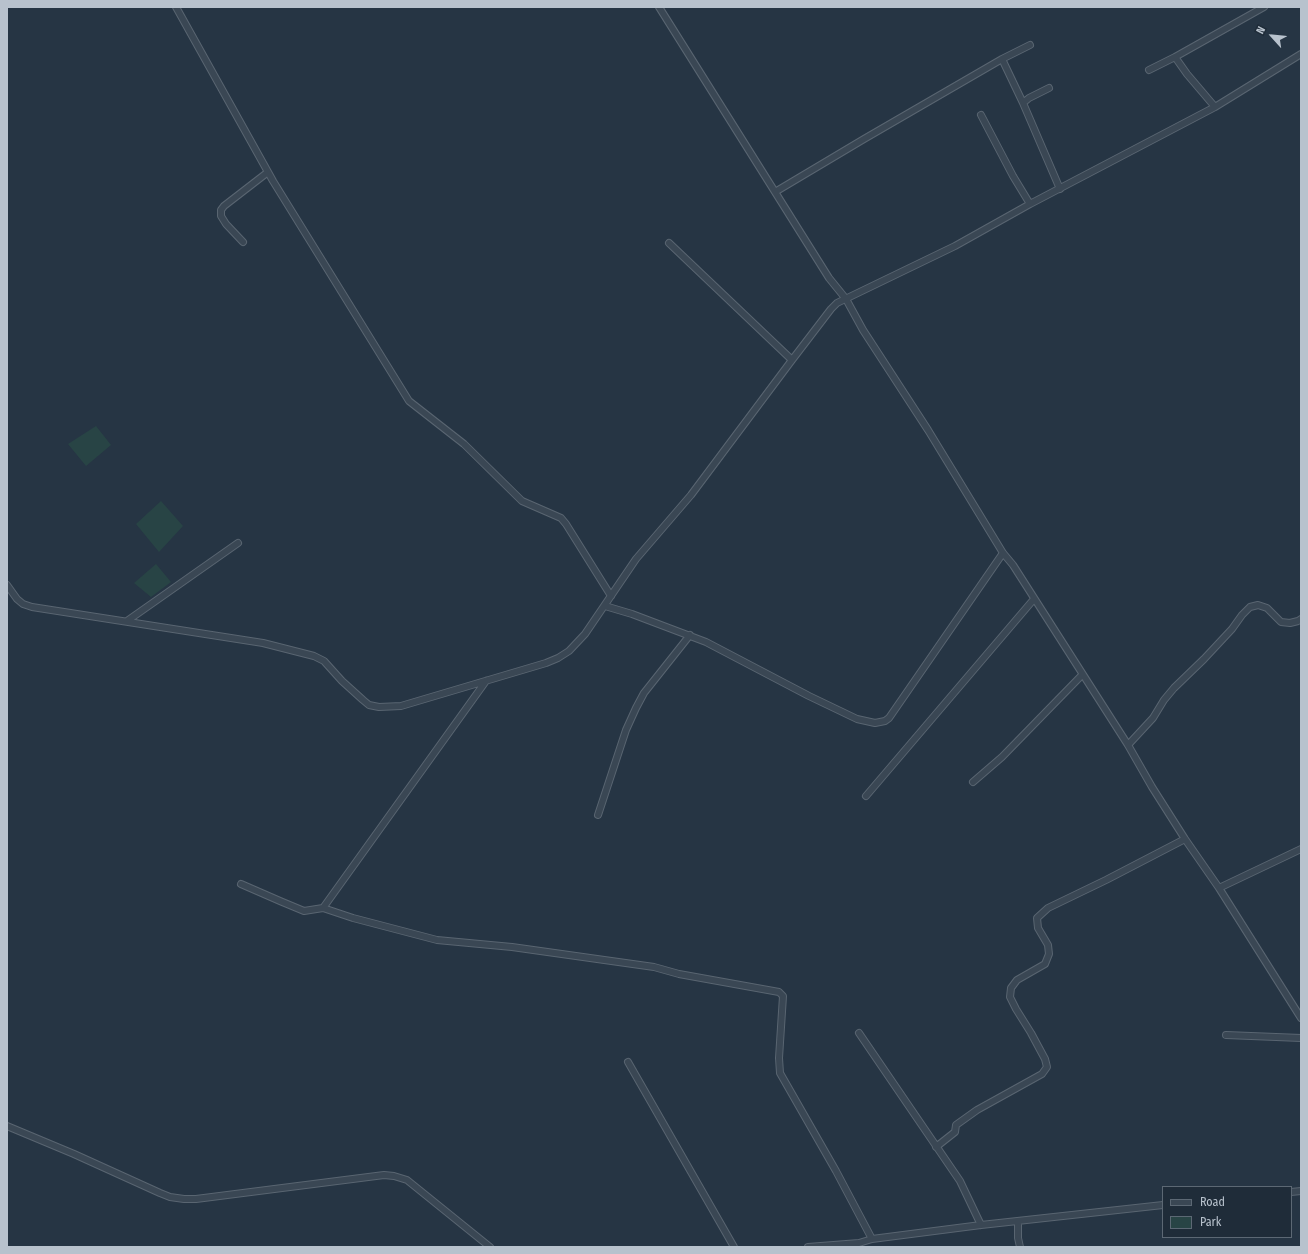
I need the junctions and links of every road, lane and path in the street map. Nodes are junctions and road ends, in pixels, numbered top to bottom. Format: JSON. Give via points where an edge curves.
{"nodes":[{"id":1,"x":176,"y":7,"type":"edge"},
{"id":2,"x":659,"y":7,"type":"edge"},
{"id":3,"x":1264,"y":7,"type":"edge"},
{"id":4,"x":1030,"y":45,"type":"dead end"},
{"id":5,"x":1301,"y":54,"type":"edge"},
{"id":6,"x":1175,"y":56,"type":"junction"},
{"id":7,"x":1002,"y":59,"type":"junction"},
{"id":8,"x":1149,"y":70,"type":"dead end"},
{"id":9,"x":1049,"y":88,"type":"dead end"},
{"id":10,"x":1023,"y":103,"type":"junction"},
{"id":11,"x":1215,"y":107,"type":"junction"},
{"id":12,"x":981,"y":115,"type":"dead end"},
{"id":13,"x":268,"y":172,"type":"junction"},
{"id":14,"x":1060,"y":189,"type":"junction"},
{"id":15,"x":775,"y":192,"type":"junction"},
{"id":16,"x":1030,"y":204,"type":"junction"},
{"id":17,"x":243,"y":242,"type":"dead end"},
{"id":18,"x":669,"y":243,"type":"dead end"},
{"id":19,"x":846,"y":299,"type":"junction"},
{"id":20,"x":792,"y":360,"type":"junction"},
{"id":21,"x":238,"y":543,"type":"dead end"},
{"id":22,"x":1003,"y":553,"type":"junction"},
{"id":23,"x":7,"y":585,"type":"edge"},
{"id":24,"x":611,"y":596,"type":"junction"},
{"id":25,"x":1034,"y":599,"type":"junction"},
{"id":26,"x":605,"y":606,"type":"junction"},
{"id":27,"x":1301,"y":619,"type":"edge"},
{"id":28,"x":127,"y":621,"type":"junction"},
{"id":29,"x":690,"y":635,"type":"junction"},
{"id":30,"x":1082,"y":675,"type":"junction"},
{"id":31,"x":486,"y":682,"type":"junction"},
{"id":32,"x":1128,"y":745,"type":"junction"},
{"id":33,"x":974,"y":782,"type":"dead end"},
{"id":34,"x":866,"y":796,"type":"dead end"},
{"id":35,"x":598,"y":815,"type":"dead end"},
{"id":36,"x":1185,"y":839,"type":"junction"},
{"id":37,"x":1301,"y":849,"type":"edge"},
{"id":38,"x":241,"y":884,"type":"dead end"},
{"id":39,"x":1219,"y":888,"type":"junction"},
{"id":40,"x":323,"y":908,"type":"junction"},
{"id":41,"x":1301,"y":1018,"type":"edge"},
{"id":42,"x":859,"y":1033,"type":"dead end"},
{"id":43,"x":1226,"y":1035,"type":"dead end"},
{"id":44,"x":1301,"y":1038,"type":"edge"},
{"id":45,"x":628,"y":1062,"type":"dead end"},
{"id":46,"x":7,"y":1126,"type":"edge"},
{"id":47,"x":936,"y":1147,"type":"junction"},
{"id":48,"x":1162,"y":1205,"type":"edge"},
{"id":49,"x":1018,"y":1221,"type":"junction"},
{"id":50,"x":982,"y":1225,"type":"junction"},
{"id":51,"x":872,"y":1239,"type":"junction"},
{"id":52,"x":859,"y":1245,"type":"edge"},
{"id":53,"x":490,"y":1247,"type":"edge"},
{"id":54,"x":734,"y":1247,"type":"edge"},
{"id":55,"x":808,"y":1247,"type":"edge"},
{"id":56,"x":1020,"y":1247,"type":"edge"}],
"edges":[{"from":1,"to":13,"type":"street"},
{"from":2,"to":15,"type":"street"},
{"from":3,"to":6,"type":"street"},
{"from":4,"to":7,"type":"street"},
{"from":5,"to":11,"type":"street"},
{"from":6,"to":8,"type":"street"},
{"from":6,"to":11,"type":"street"},
{"from":7,"to":10,"type":"street"},
{"from":7,"to":15,"type":"street"},
{"from":9,"to":10,"type":"street"},
{"from":10,"to":14,"type":"street"},
{"from":11,"to":14,"type":"street"},
{"from":12,"to":16,"type":"street"},
{"from":13,"to":17,"type":"street","via":[[221,210],[221,216],[226,224]]},
{"from":13,"to":24,"type":"street","via":[[409,401],[464,444],[522,501],[561,518]]},
{"from":14,"to":16,"type":"street"},
{"from":15,"to":19,"type":"street","via":[[829,278]]},
{"from":16,"to":19,"type":"street","via":[[955,246]]},
{"from":18,"to":20,"type":"street"},
{"from":19,"to":20,"type":"street","via":[[831,309]]},
{"from":19,"to":22,"type":"street"},
{"from":20,"to":24,"type":"street","via":[[691,495],[636,559]]},
{"from":21,"to":28,"type":"street"},
{"from":22,"to":25,"type":"street"},
{"from":22,"to":29,"type":"street","via":[[894,712],[885,721],[875,723],[857,718]]},
{"from":23,"to":28,"type":"street","via":[[17,599],[32,607]]},
{"from":24,"to":26,"type":"street"},
{"from":25,"to":30,"type":"street"},
{"from":25,"to":34,"type":"street"},
{"from":26,"to":29,"type":"street"},
{"from":26,"to":31,"type":"street","via":[[585,634],[558,658]]},
{"from":27,"to":32,"type":"street","via":[[1290,623],[1281,622],[1267,608],[1258,605],[1250,607],[1223,639],[1174,688],[1153,718]]},
{"from":28,"to":31,"type":"street","via":[[263,643],[314,656],[324,661],[363,700],[374,707],[400,706]]},
{"from":29,"to":35,"type":"street","via":[[644,692],[626,730]]},
{"from":30,"to":32,"type":"street"},
{"from":30,"to":33,"type":"street"},
{"from":31,"to":40,"type":"street"},
{"from":32,"to":36,"type":"street"},
{"from":36,"to":39,"type":"street"},
{"from":36,"to":47,"type":"street","via":[[1048,908],[1037,918],[1038,928],[1048,945],[1049,954],[1045,964],[1017,980],[1011,988],[1010,997],[1047,1067],[1042,1074],[977,1110],[956,1125],[955,1132]]},
{"from":37,"to":39,"type":"street"},
{"from":38,"to":40,"type":"street","via":[[304,911]]},
{"from":39,"to":41,"type":"street"},
{"from":40,"to":51,"type":"street","via":[[437,940],[512,947],[654,967],[779,992],[783,996],[780,1073]]},
{"from":42,"to":47,"type":"street"},
{"from":43,"to":44,"type":"street"},
{"from":45,"to":54,"type":"street"},
{"from":46,"to":53,"type":"street","via":[[160,1193],[184,1199],[384,1175],[394,1176],[407,1180]]},
{"from":47,"to":50,"type":"street","via":[[960,1181]]},
{"from":48,"to":49,"type":"street"},
{"from":49,"to":50,"type":"street"},
{"from":49,"to":56,"type":"street"},
{"from":50,"to":51,"type":"street"},
{"from":51,"to":52,"type":"street"},
{"from":52,"to":55,"type":"street"}]}
